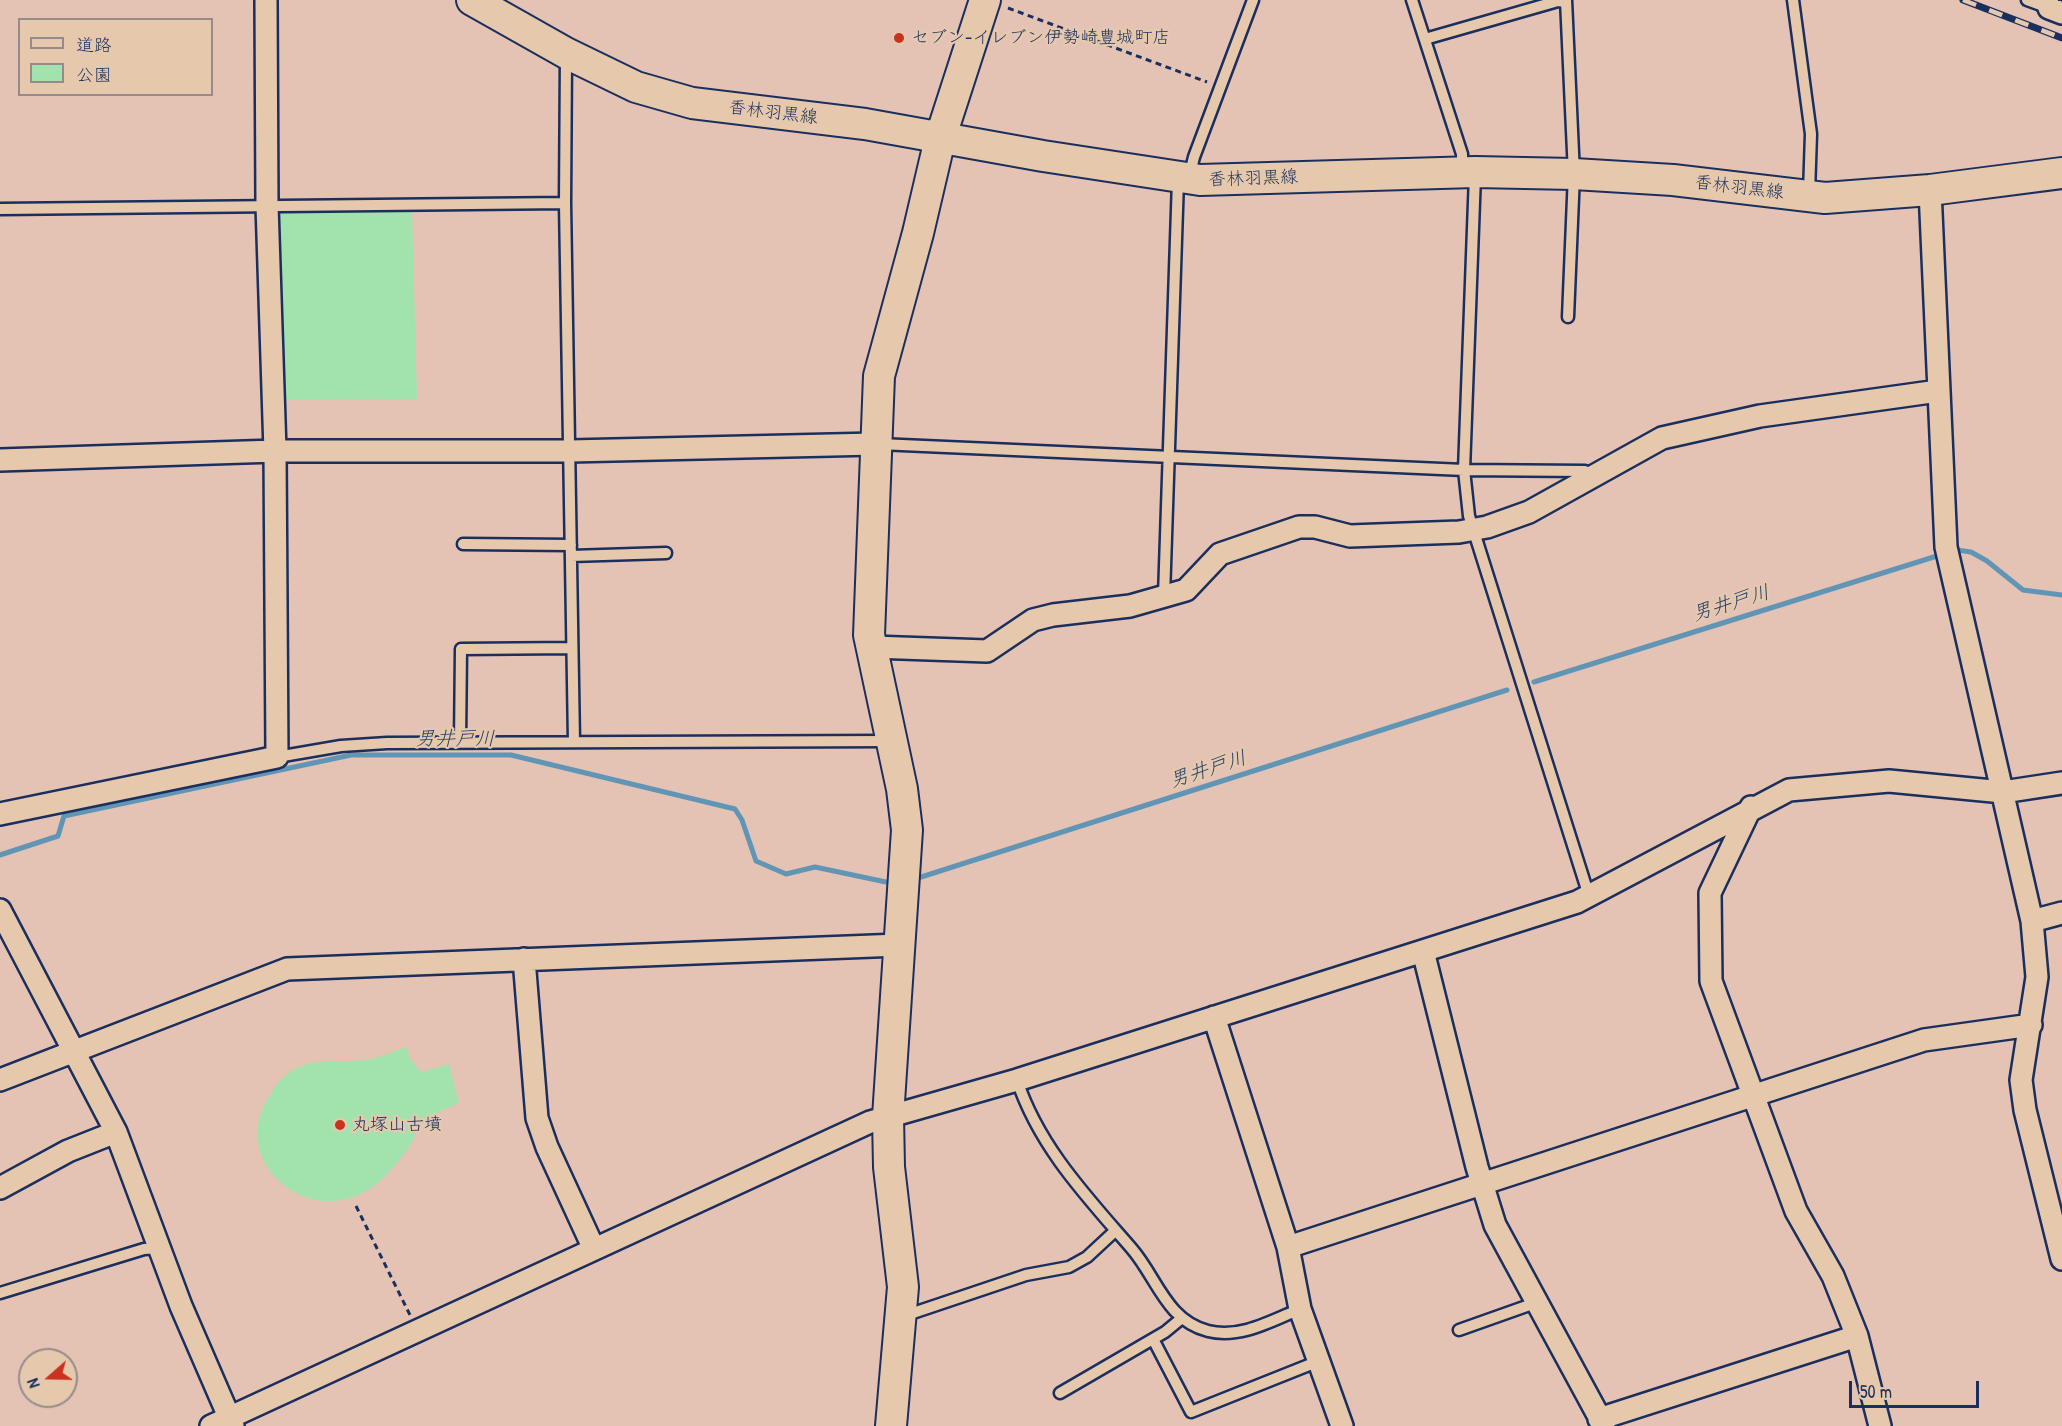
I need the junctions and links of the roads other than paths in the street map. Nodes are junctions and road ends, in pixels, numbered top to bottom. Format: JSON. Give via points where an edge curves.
{"nodes":[{"id":1,"x":266,"y":0,"type":"edge"},
{"id":2,"x":1253,"y":0,"type":"edge"},
{"id":3,"x":1412,"y":0,"type":"edge"},
{"id":4,"x":1793,"y":0,"type":"edge"},
{"id":5,"x":2027,"y":0,"type":"edge"},
{"id":6,"x":478,"y":1,"type":"edge"},
{"id":7,"x":1566,"y":1,"type":"edge"},
{"id":8,"x":991,"y":2,"type":"edge"},
{"id":9,"x":2053,"y":7,"type":"edge"},
{"id":10,"x":1425,"y":39,"type":"junction"},
{"id":11,"x":566,"y":53,"type":"junction"},
{"id":12,"x":940,"y":139,"type":"junction"},
{"id":13,"x":1469,"y":172,"type":"junction"},
{"id":14,"x":2062,"y":173,"type":"edge"},
{"id":15,"x":1574,"y":174,"type":"junction"},
{"id":16,"x":1183,"y":178,"type":"junction"},
{"id":17,"x":1930,"y":190,"type":"junction"},
{"id":18,"x":1809,"y":197,"type":"junction"},
{"id":19,"x":565,"y":203,"type":"junction"},
{"id":20,"x":267,"y":205,"type":"junction"},
{"id":21,"x":0,"y":209,"type":"edge"},
{"id":22,"x":1568,"y":317,"type":"dead end"},
{"id":23,"x":1938,"y":391,"type":"junction"},
{"id":24,"x":875,"y":444,"type":"junction"},
{"id":25,"x":275,"y":451,"type":"junction"},
{"id":26,"x":570,"y":451,"type":"junction"},
{"id":27,"x":1169,"y":457,"type":"junction"},
{"id":28,"x":0,"y":460,"type":"edge"},
{"id":29,"x":1464,"y":470,"type":"junction"},
{"id":30,"x":1595,"y":476,"type":"junction"},
{"id":31,"x":1472,"y":530,"type":"junction"},
{"id":32,"x":463,"y":544,"type":"dead end"},
{"id":33,"x":571,"y":550,"type":"junction"},
{"id":34,"x":666,"y":553,"type":"dead end"},
{"id":35,"x":1164,"y":596,"type":"junction"},
{"id":36,"x":872,"y":647,"type":"junction"},
{"id":37,"x":572,"y":648,"type":"junction"},
{"id":38,"x":892,"y":741,"type":"junction"},
{"id":39,"x":460,"y":742,"type":"junction"},
{"id":40,"x":574,"y":742,"type":"junction"},
{"id":41,"x":277,"y":757,"type":"junction"},
{"id":42,"x":2062,"y":783,"type":"edge"},
{"id":43,"x":2003,"y":792,"type":"junction"},
{"id":44,"x":1751,"y":807,"type":"junction"},
{"id":45,"x":0,"y":814,"type":"edge"},
{"id":46,"x":1589,"y":896,"type":"junction"},
{"id":47,"x":0,"y":910,"type":"edge"},
{"id":48,"x":2062,"y":913,"type":"edge"},
{"id":49,"x":2032,"y":921,"type":"junction"},
{"id":50,"x":899,"y":945,"type":"junction"},
{"id":51,"x":1423,"y":951,"type":"junction"},
{"id":52,"x":524,"y":959,"type":"junction"},
{"id":53,"x":1214,"y":1017,"type":"junction"},
{"id":54,"x":2031,"y":1026,"type":"junction"},
{"id":55,"x":75,"y":1052,"type":"junction"},
{"id":56,"x":0,"y":1080,"type":"edge"},
{"id":57,"x":1017,"y":1080,"type":"junction"},
{"id":58,"x":1753,"y":1097,"type":"junction"},
{"id":59,"x":888,"y":1117,"type":"junction"},
{"id":60,"x":116,"y":1132,"type":"junction"},
{"id":61,"x":1481,"y":1183,"type":"junction"},
{"id":62,"x":0,"y":1188,"type":"edge"},
{"id":63,"x":1115,"y":1231,"type":"junction"},
{"id":64,"x":1288,"y":1247,"type":"junction"},
{"id":65,"x":161,"y":1248,"type":"junction"},
{"id":66,"x":594,"y":1249,"type":"junction"},
{"id":67,"x":2062,"y":1259,"type":"edge"},
{"id":68,"x":0,"y":1293,"type":"edge"},
{"id":69,"x":1538,"y":1302,"type":"junction"},
{"id":70,"x":1300,"y":1309,"type":"junction"},
{"id":71,"x":901,"y":1316,"type":"junction"},
{"id":72,"x":1182,"y":1318,"type":"junction"},
{"id":73,"x":1459,"y":1330,"type":"dead end"},
{"id":74,"x":1857,"y":1336,"type":"junction"},
{"id":75,"x":1153,"y":1339,"type":"junction"},
{"id":76,"x":1319,"y":1361,"type":"junction"},
{"id":77,"x":1060,"y":1393,"type":"dead end"},
{"id":78,"x":224,"y":1423,"type":"edge"},
{"id":79,"x":1597,"y":1424,"type":"edge"},
{"id":80,"x":891,"y":1426,"type":"edge"},
{"id":81,"x":1342,"y":1426,"type":"edge"},
{"id":82,"x":1880,"y":1426,"type":"edge"}],
"edges":[{"from":1,"to":20,"type":"street"},
{"from":2,"to":16,"type":"lane"},
{"from":3,"to":10,"type":"lane"},
{"from":4,"to":18,"type":"lane","via":[[1811,134]]},
{"from":5,"to":9,"type":"lane"},
{"from":6,"to":11,"type":"main road","name":"香林羽黒線"},
{"from":7,"to":10,"type":"lane"},
{"from":7,"to":15,"type":"lane"},
{"from":8,"to":12,"type":"main road"},
{"from":10,"to":13,"type":"lane"},
{"from":11,"to":12,"type":"main road","name":"香林羽黒線","via":[[636,87],[692,103],[865,124]]},
{"from":11,"to":19,"type":"lane"},
{"from":12,"to":16,"type":"main road","name":"香林羽黒線"},
{"from":12,"to":24,"type":"main road","via":[[879,376]]},
{"from":13,"to":15,"type":"main road","name":"香林羽黒線"},
{"from":13,"to":16,"type":"main road","name":"香林羽黒線"},
{"from":13,"to":29,"type":"lane"},
{"from":14,"to":17,"type":"main road","name":"香林羽黒線"},
{"from":15,"to":18,"type":"main road","name":"香林羽黒線","via":[[1673,180]]},
{"from":15,"to":22,"type":"lane"},
{"from":16,"to":27,"type":"lane"},
{"from":17,"to":18,"type":"main road","name":"香林羽黒線"},
{"from":17,"to":23,"type":"street"},
{"from":19,"to":20,"type":"lane"},
{"from":19,"to":26,"type":"lane"},
{"from":20,"to":21,"type":"lane"},
{"from":20,"to":25,"type":"street"},
{"from":23,"to":30,"type":"street","via":[[1760,416],[1662,438]]},
{"from":23,"to":43,"type":"street","via":[[1946,547]]},
{"from":24,"to":26,"type":"street"},
{"from":24,"to":27,"type":"lane"},
{"from":24,"to":36,"type":"main road","via":[[869,622]]},
{"from":25,"to":26,"type":"street"},
{"from":25,"to":28,"type":"street"},
{"from":25,"to":41,"type":"street"},
{"from":26,"to":33,"type":"lane"},
{"from":27,"to":29,"type":"lane"},
{"from":27,"to":35,"type":"lane"},
{"from":29,"to":30,"type":"lane","via":[[1585,471]]},
{"from":29,"to":31,"type":"lane"},
{"from":30,"to":31,"type":"street","via":[[1528,512]]},
{"from":31,"to":35,"type":"street","via":[[1350,536],[1299,527],[1220,554],[1186,590]]},
{"from":31,"to":46,"type":"lane"},
{"from":32,"to":33,"type":"lane"},
{"from":33,"to":34,"type":"lane"},
{"from":33,"to":37,"type":"lane"},
{"from":35,"to":36,"type":"street","via":[[1130,606],[1033,620],[987,651]]},
{"from":36,"to":38,"type":"main road"},
{"from":37,"to":39,"type":"lane","via":[[460,649]]},
{"from":37,"to":40,"type":"lane"},
{"from":38,"to":40,"type":"lane"},
{"from":38,"to":50,"type":"main road","via":[[907,830]]},
{"from":39,"to":40,"type":"lane"},
{"from":39,"to":41,"type":"lane","via":[[341,746]]},
{"from":41,"to":45,"type":"street"},
{"from":42,"to":43,"type":"street"},
{"from":43,"to":44,"type":"street","via":[[1889,781],[1789,790]]},
{"from":43,"to":49,"type":"street"},
{"from":44,"to":46,"type":"street"},
{"from":44,"to":58,"type":"street","via":[[1710,893],[1711,981]]},
{"from":46,"to":51,"type":"street"},
{"from":47,"to":55,"type":"street"},
{"from":48,"to":49,"type":"street"},
{"from":49,"to":54,"type":"street","via":[[2037,977]]},
{"from":50,"to":52,"type":"street"},
{"from":50,"to":59,"type":"main road"},
{"from":51,"to":53,"type":"street"},
{"from":51,"to":61,"type":"street"},
{"from":52,"to":55,"type":"street","via":[[287,969]]},
{"from":52,"to":66,"type":"street","via":[[537,1118]]},
{"from":53,"to":57,"type":"street"},
{"from":53,"to":64,"type":"street"},
{"from":54,"to":58,"type":"street","via":[[1924,1040]]},
{"from":54,"to":67,"type":"street","via":[[2021,1080]]},
{"from":55,"to":56,"type":"street"},
{"from":55,"to":60,"type":"street"},
{"from":57,"to":59,"type":"street"},
{"from":57,"to":63,"type":"lane","via":[[1055,1159]]},
{"from":58,"to":61,"type":"street"},
{"from":58,"to":74,"type":"street","via":[[1796,1211],[1833,1276]]},
{"from":59,"to":66,"type":"street"},
{"from":59,"to":71,"type":"main road","via":[[889,1167],[902,1266]]},
{"from":60,"to":62,"type":"street","via":[[68,1151]]},
{"from":60,"to":65,"type":"street"},
{"from":61,"to":64,"type":"street"},
{"from":61,"to":69,"type":"street","via":[[1495,1226]]},
{"from":63,"to":71,"type":"lane","via":[[1087,1257],[1069,1267],[1026,1275]]},
{"from":63,"to":72,"type":"lane","via":[[1134,1251],[1159,1294]]},
{"from":64,"to":70,"type":"street"},
{"from":65,"to":68,"type":"lane","via":[[144,1249]]},
{"from":65,"to":78,"type":"street"},
{"from":66,"to":78,"type":"street"},
{"from":69,"to":73,"type":"lane"},
{"from":69,"to":79,"type":"street"},
{"from":70,"to":72,"type":"lane","via":[[1240,1332],[1223,1334]]},
{"from":70,"to":76,"type":"street"},
{"from":71,"to":80,"type":"main road"},
{"from":72,"to":75,"type":"lane"},
{"from":74,"to":79,"type":"street"},
{"from":74,"to":82,"type":"street"},
{"from":75,"to":76,"type":"lane","via":[[1191,1412]]},
{"from":75,"to":77,"type":"lane"},
{"from":76,"to":81,"type":"street"}]}
